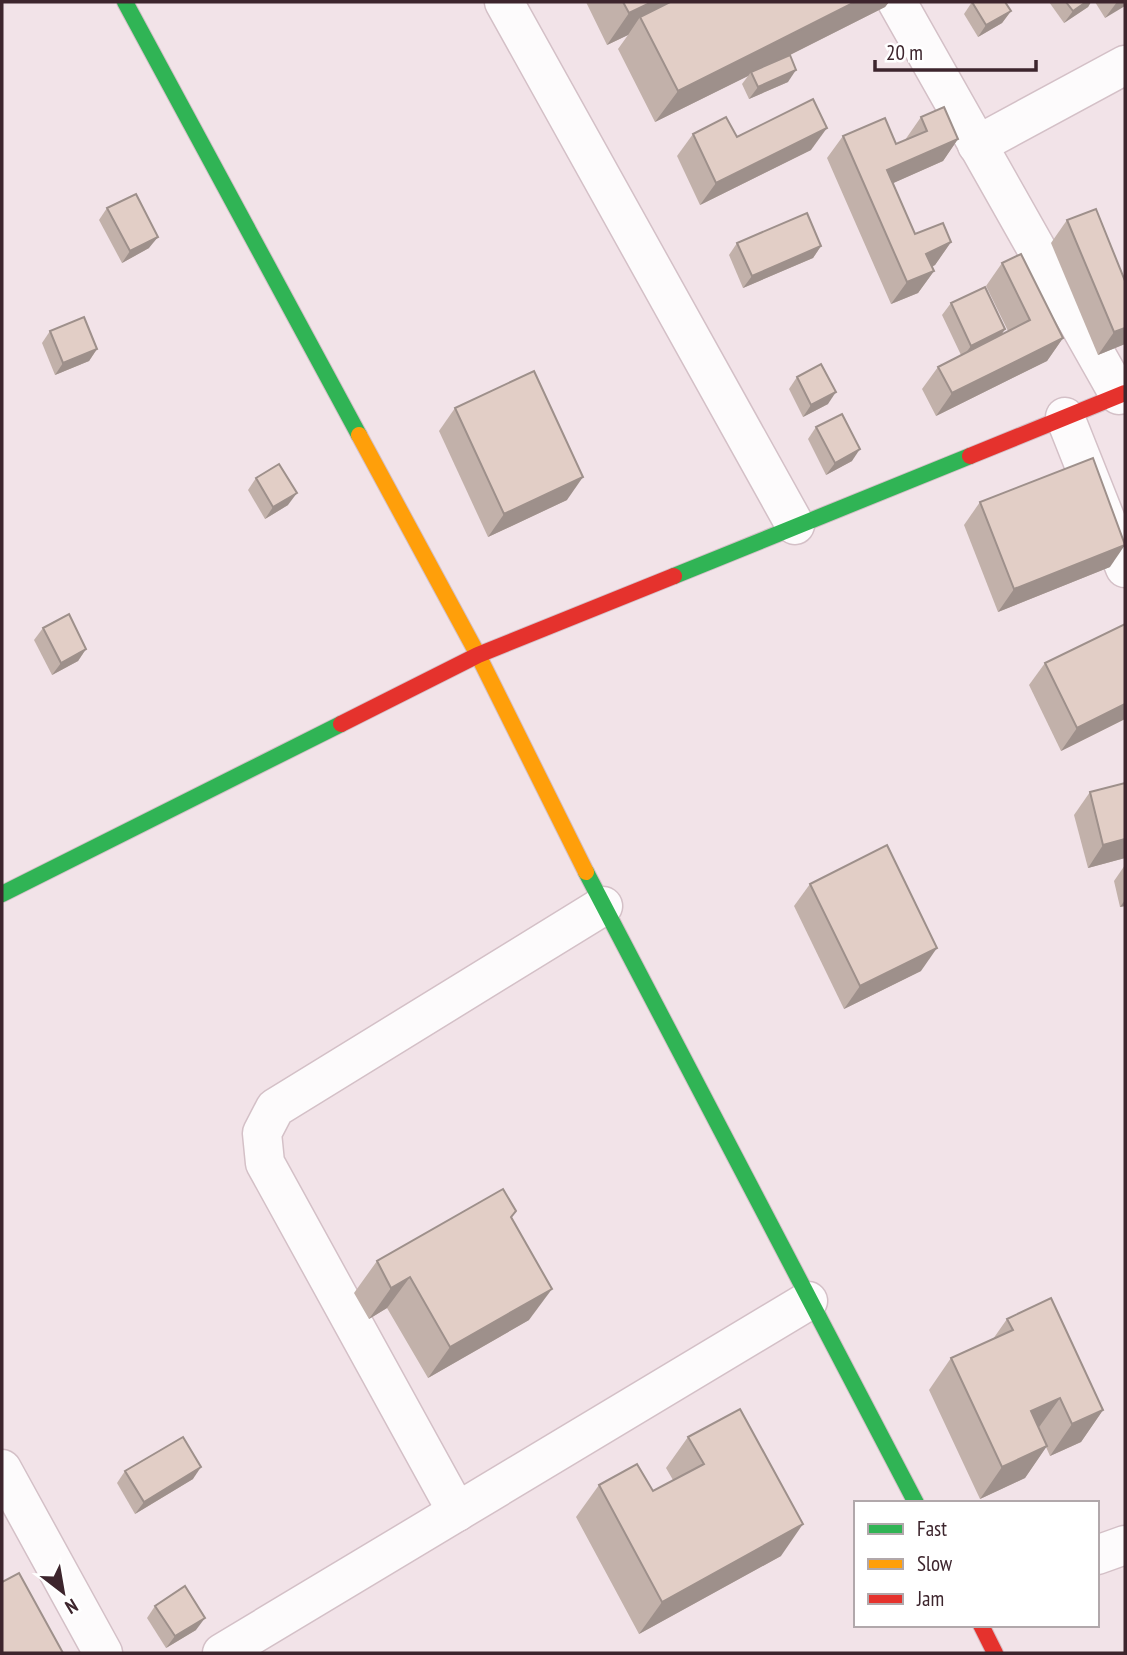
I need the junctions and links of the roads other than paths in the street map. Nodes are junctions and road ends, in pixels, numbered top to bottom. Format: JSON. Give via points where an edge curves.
{"nodes":[{"id":1,"x":125,"y":2,"type":"edge"},
{"id":2,"x":504,"y":2,"type":"edge"},
{"id":3,"x":897,"y":2,"type":"edge"},
{"id":4,"x":1125,"y":65,"type":"edge"},
{"id":5,"x":977,"y":145,"type":"junction"},
{"id":6,"x":1122,"y":394,"type":"edge"},
{"id":7,"x":1065,"y":417,"type":"junction"},
{"id":8,"x":795,"y":525,"type":"junction"},
{"id":9,"x":1125,"y":568,"type":"edge"},
{"id":10,"x":478,"y":655,"type":"junction"},
{"id":11,"x":2,"y":894,"type":"edge"},
{"id":12,"x":603,"y":906,"type":"junction"},
{"id":13,"x":808,"y":1301,"type":"junction"},
{"id":14,"x":2,"y":1469,"type":"edge"},
{"id":15,"x":915,"y":1501,"type":"edge"},
{"id":16,"x":457,"y":1512,"type":"junction"},
{"id":17,"x":1125,"y":1545,"type":"edge"},
{"id":18,"x":1099,"y":1554,"type":"edge"},
{"id":19,"x":982,"y":1627,"type":"edge"},
{"id":20,"x":103,"y":1653,"type":"edge"},
{"id":21,"x":222,"y":1653,"type":"edge"},
{"id":22,"x":995,"y":1653,"type":"edge"}],
"edges":[{"from":1,"to":10,"type":"street"},
{"from":2,"to":8,"type":"street"},
{"from":3,"to":5,"type":"street"},
{"from":4,"to":5,"type":"street"},
{"from":5,"to":6,"type":"street"},
{"from":6,"to":7,"type":"street"},
{"from":7,"to":8,"type":"street"},
{"from":7,"to":9,"type":"street"},
{"from":8,"to":10,"type":"street"},
{"from":10,"to":11,"type":"street"},
{"from":10,"to":12,"type":"street"},
{"from":12,"to":13,"type":"street"},
{"from":12,"to":16,"type":"street","via":[[275,1108],[262,1133],[265,1163]]},
{"from":13,"to":15,"type":"street"},
{"from":13,"to":16,"type":"street"},
{"from":14,"to":20,"type":"street"},
{"from":16,"to":21,"type":"street"},
{"from":17,"to":18,"type":"street"},
{"from":19,"to":22,"type":"street"}]}
